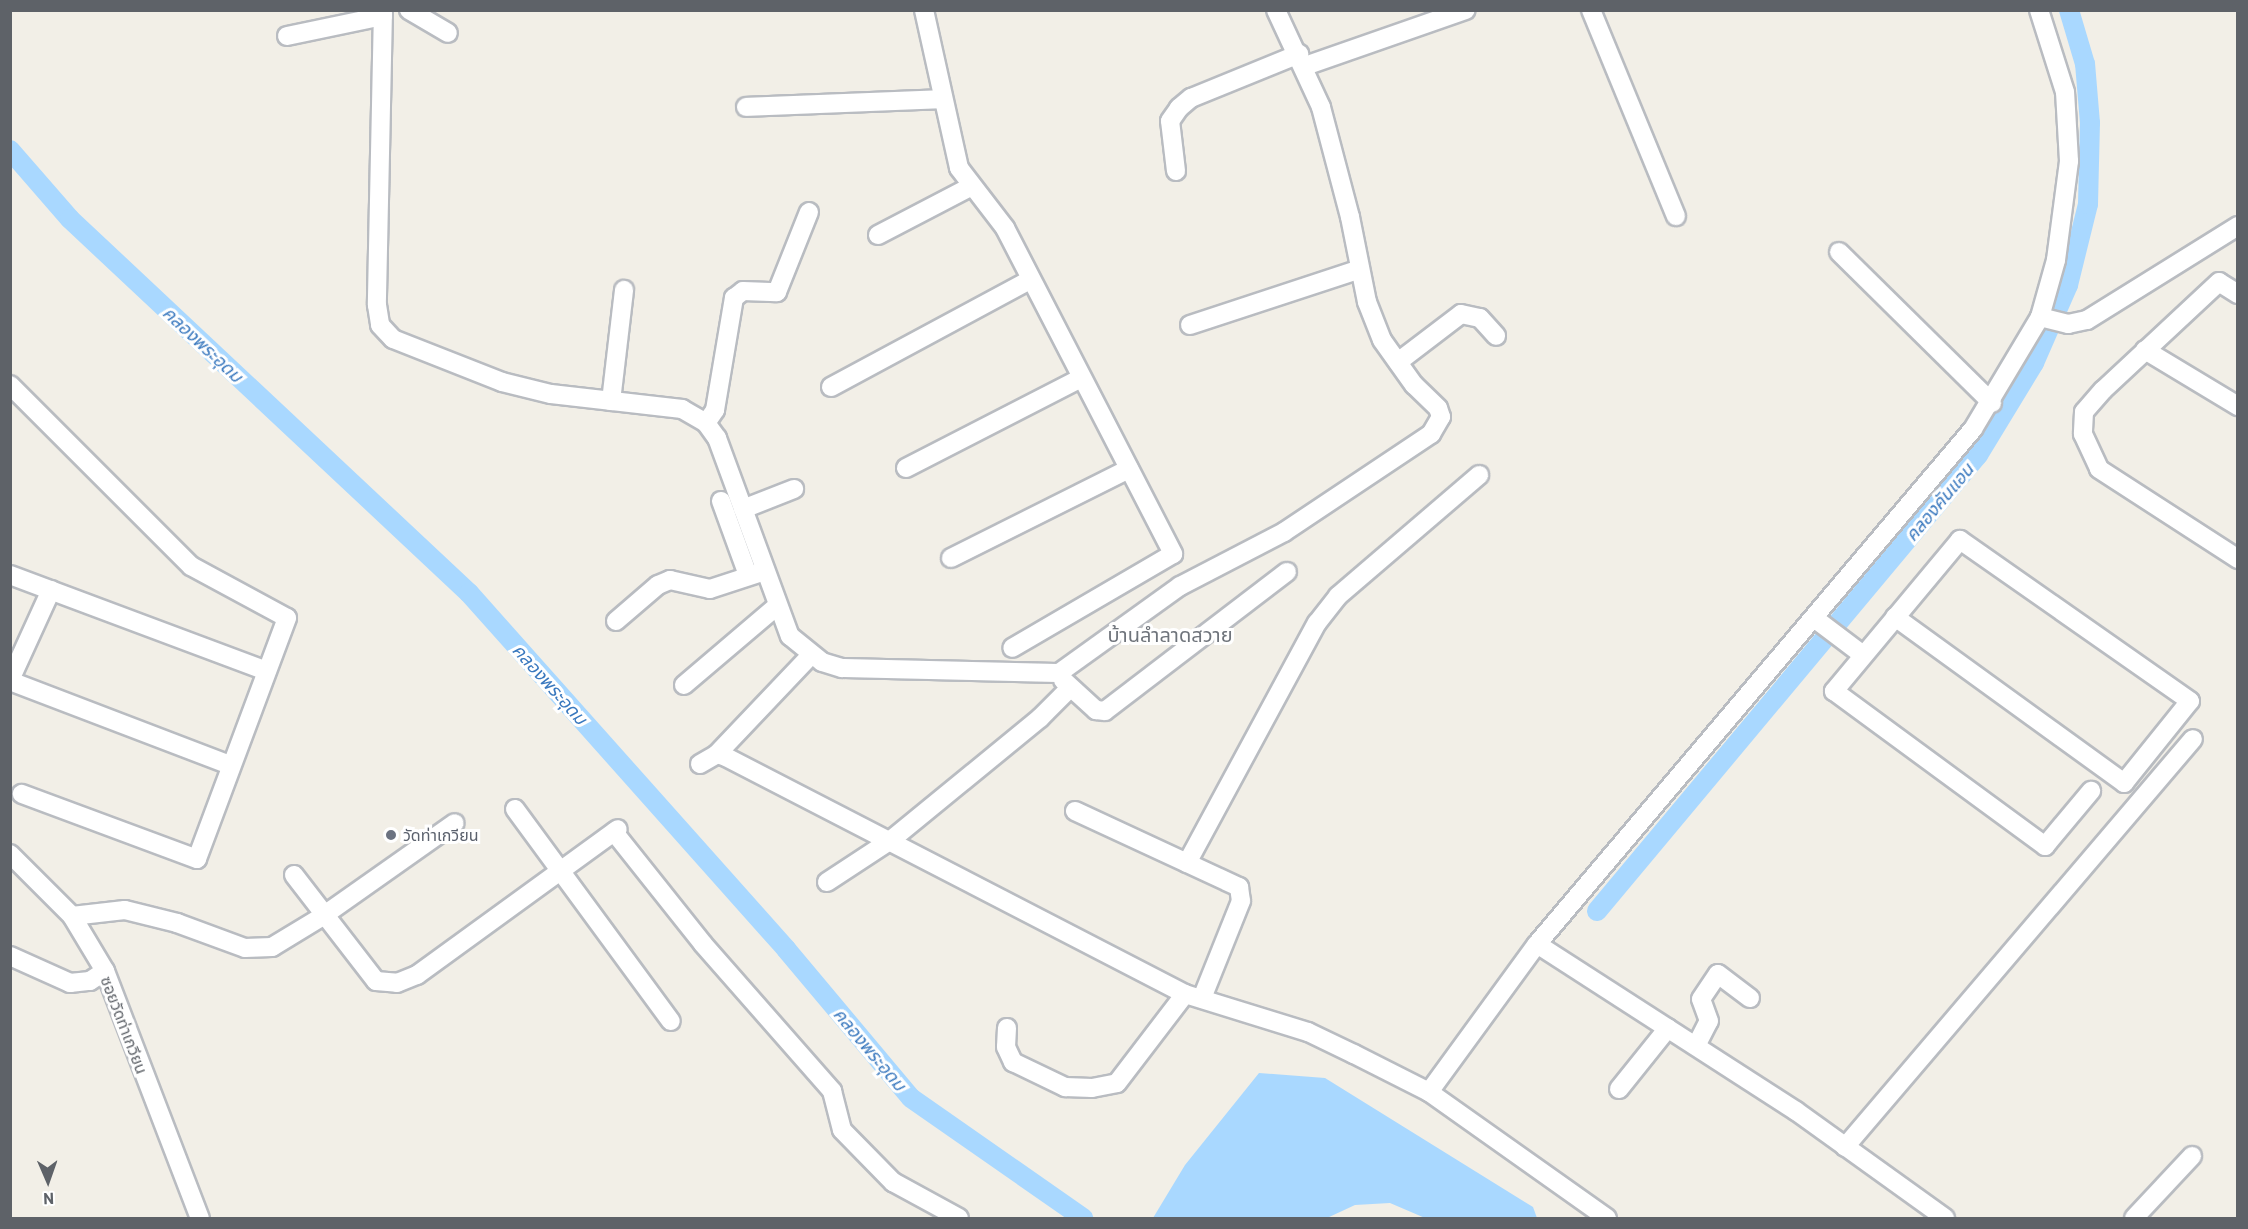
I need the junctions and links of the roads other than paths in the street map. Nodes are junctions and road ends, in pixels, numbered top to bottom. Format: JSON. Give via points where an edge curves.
{"nodes":[{"id":1,"x":409,"y":10,"type":"edge"},
{"id":2,"x":924,"y":10,"type":"edge"},
{"id":3,"x":1276,"y":10,"type":"edge"},
{"id":4,"x":1466,"y":10,"type":"edge"},
{"id":5,"x":1591,"y":10,"type":"edge"},
{"id":6,"x":2039,"y":10,"type":"edge"},
{"id":7,"x":383,"y":13,"type":"edge"},
{"id":8,"x":1428,"y":17,"type":"edge"},
{"id":9,"x":447,"y":33,"type":"dead end"},
{"id":10,"x":286,"y":36,"type":"dead end"},
{"id":11,"x":1302,"y":60,"type":"junction"},
{"id":12,"x":943,"y":99,"type":"junction"},
{"id":13,"x":746,"y":107,"type":"dead end"},
{"id":14,"x":1176,"y":171,"type":"dead end"},
{"id":15,"x":972,"y":186,"type":"junction"},
{"id":16,"x":809,"y":212,"type":"dead end"},
{"id":17,"x":1676,"y":216,"type":"dead end"},
{"id":18,"x":2238,"y":226,"type":"edge"},
{"id":19,"x":878,"y":235,"type":"dead end"},
{"id":20,"x":1839,"y":252,"type":"dead end"},
{"id":21,"x":1360,"y":269,"type":"junction"},
{"id":22,"x":1030,"y":280,"type":"junction"},
{"id":23,"x":624,"y":290,"type":"dead end"},
{"id":24,"x":2238,"y":294,"type":"edge"},
{"id":25,"x":2053,"y":321,"type":"junction"},
{"id":26,"x":1190,"y":325,"type":"dead end"},
{"id":27,"x":1496,"y":336,"type":"dead end"},
{"id":28,"x":2145,"y":350,"type":"junction"},
{"id":29,"x":1398,"y":363,"type":"junction"},
{"id":30,"x":1081,"y":378,"type":"junction"},
{"id":31,"x":10,"y":385,"type":"edge"},
{"id":32,"x":831,"y":387,"type":"dead end"},
{"id":33,"x":611,"y":401,"type":"junction"},
{"id":34,"x":1992,"y":403,"type":"junction"},
{"id":35,"x":2238,"y":406,"type":"edge"},
{"id":36,"x":706,"y":423,"type":"junction"},
{"id":37,"x":906,"y":468,"type":"dead end"},
{"id":38,"x":1129,"y":469,"type":"junction"},
{"id":39,"x":1479,"y":475,"type":"dead end"},
{"id":40,"x":794,"y":489,"type":"dead end"},
{"id":41,"x":721,"y":501,"type":"dead end"},
{"id":42,"x":743,"y":509,"type":"junction"},
{"id":43,"x":951,"y":558,"type":"dead end"},
{"id":44,"x":2238,"y":559,"type":"edge"},
{"id":45,"x":1287,"y":572,"type":"dead end"},
{"id":46,"x":757,"y":573,"type":"junction"},
{"id":47,"x":10,"y":575,"type":"edge"},
{"id":48,"x":51,"y":590,"type":"junction"},
{"id":49,"x":778,"y":605,"type":"junction"},
{"id":50,"x":1895,"y":617,"type":"junction"},
{"id":51,"x":1815,"y":618,"type":"junction"},
{"id":52,"x":616,"y":621,"type":"dead end"},
{"id":53,"x":1012,"y":648,"type":"dead end"},
{"id":54,"x":1862,"y":655,"type":"junction"},
{"id":55,"x":810,"y":656,"type":"junction"},
{"id":56,"x":267,"y":671,"type":"junction"},
{"id":57,"x":1059,"y":674,"type":"junction"},
{"id":58,"x":10,"y":681,"type":"edge"},
{"id":59,"x":684,"y":685,"type":"dead end"},
{"id":60,"x":1070,"y":688,"type":"junction"},
{"id":61,"x":2193,"y":739,"type":"dead end"},
{"id":62,"x":717,"y":754,"type":"junction"},
{"id":63,"x":700,"y":764,"type":"dead end"},
{"id":64,"x":230,"y":765,"type":"junction"},
{"id":65,"x":2091,"y":790,"type":"dead end"},
{"id":66,"x":22,"y":794,"type":"dead end"},
{"id":67,"x":515,"y":809,"type":"dead end"},
{"id":68,"x":1075,"y":811,"type":"dead end"},
{"id":69,"x":455,"y":823,"type":"dead end"},
{"id":70,"x":891,"y":840,"type":"junction"},
{"id":71,"x":10,"y":854,"type":"edge"},
{"id":72,"x":1187,"y":862,"type":"junction"},
{"id":73,"x":561,"y":870,"type":"junction"},
{"id":74,"x":294,"y":875,"type":"dead end"},
{"id":75,"x":827,"y":882,"type":"dead end"},
{"id":76,"x":72,"y":916,"type":"junction"},
{"id":77,"x":323,"y":916,"type":"junction"},
{"id":78,"x":1537,"y":944,"type":"junction"},
{"id":79,"x":10,"y":956,"type":"edge"},
{"id":80,"x":105,"y":972,"type":"junction"},
{"id":81,"x":1193,"y":996,"type":"junction"},
{"id":82,"x":1750,"y":998,"type":"dead end"},
{"id":83,"x":671,"y":1021,"type":"dead end"},
{"id":84,"x":1007,"y":1028,"type":"dead end"},
{"id":85,"x":1668,"y":1028,"type":"junction"},
{"id":86,"x":1696,"y":1046,"type":"junction"},
{"id":87,"x":1619,"y":1089,"type":"dead end"},
{"id":88,"x":1429,"y":1092,"type":"junction"},
{"id":89,"x":1845,"y":1147,"type":"junction"},
{"id":90,"x":2192,"y":1156,"type":"dead end"},
{"id":91,"x":200,"y":1218,"type":"edge"},
{"id":92,"x":958,"y":1218,"type":"edge"},
{"id":93,"x":1607,"y":1218,"type":"edge"},
{"id":94,"x":1945,"y":1218,"type":"edge"},
{"id":95,"x":2134,"y":1218,"type":"edge"}],
"edges":[{"from":1,"to":9,"type":"street"},
{"from":2,"to":12,"type":"street"},
{"from":3,"to":11,"type":"street"},
{"from":4,"to":8,"type":"street"},
{"from":5,"to":17,"type":"street"},
{"from":6,"to":25,"type":"street","via":[[2065,92],[2068,161]]},
{"from":7,"to":10,"type":"street"},
{"from":7,"to":33,"type":"street","via":[[377,305],[380,325],[393,339],[502,382],[550,394]]},
{"from":8,"to":11,"type":"street"},
{"from":11,"to":14,"type":"street","via":[[1191,98],[1179,108],[1170,128]]},
{"from":11,"to":21,"type":"street","via":[[1321,107],[1342,182]]},
{"from":12,"to":13,"type":"street"},
{"from":12,"to":15,"type":"street","via":[[959,168]]},
{"from":15,"to":19,"type":"street"},
{"from":15,"to":22,"type":"street","via":[[1005,228]]},
{"from":16,"to":36,"type":"street","via":[[777,292],[743,291],[734,298],[715,410]]},
{"from":18,"to":25,"type":"street","via":[[2087,320]]},
{"from":20,"to":34,"type":"street"},
{"from":21,"to":26,"type":"street"},
{"from":21,"to":29,"type":"street","via":[[1367,302],[1382,340]]},
{"from":22,"to":30,"type":"street"},
{"from":22,"to":32,"type":"street"},
{"from":23,"to":33,"type":"street"},
{"from":24,"to":28,"type":"street","via":[[2219,282]]},
{"from":25,"to":34,"type":"street"},
{"from":27,"to":29,"type":"street","via":[[1480,318],[1461,314]]},
{"from":28,"to":35,"type":"street"},
{"from":28,"to":44,"type":"street","via":[[2084,412],[2083,434],[2091,457],[2099,470]]},
{"from":29,"to":57,"type":"street","via":[[1438,408],[1441,417],[1431,434],[1284,532],[1180,586]]},
{"from":30,"to":37,"type":"street"},
{"from":30,"to":38,"type":"street"},
{"from":31,"to":56,"type":"street","via":[[191,566],[287,618]]},
{"from":33,"to":36,"type":"street","via":[[682,410]]},
{"from":34,"to":51,"type":"street"},
{"from":36,"to":42,"type":"street","via":[[717,438]]},
{"from":38,"to":43,"type":"street"},
{"from":38,"to":53,"type":"street","via":[[1173,554]]},
{"from":39,"to":72,"type":"street","via":[[1338,596],[1317,623]]},
{"from":40,"to":42,"type":"street"},
{"from":41,"to":46,"type":"street"},
{"from":42,"to":46,"type":"street"},
{"from":45,"to":60,"type":"street","via":[[1106,711],[1096,710]]},
{"from":46,"to":49,"type":"street"},
{"from":46,"to":52,"type":"street","via":[[710,589],[670,580],[658,585]]},
{"from":47,"to":48,"type":"street"},
{"from":48,"to":56,"type":"street"},
{"from":48,"to":58,"type":"street"},
{"from":49,"to":55,"type":"street","via":[[790,636]]},
{"from":49,"to":59,"type":"street"},
{"from":50,"to":50,"type":"street","via":[[1960,540],[2190,702],[2124,783]]},
{"from":50,"to":54,"type":"street"},
{"from":51,"to":54,"type":"street"},
{"from":51,"to":78,"type":"street"},
{"from":54,"to":65,"type":"street","via":[[1834,691],[2045,846]]},
{"from":55,"to":57,"type":"street","via":[[842,668]]},
{"from":55,"to":62,"type":"street"},
{"from":56,"to":64,"type":"street"},
{"from":57,"to":60,"type":"street"},
{"from":58,"to":64,"type":"street"},
{"from":60,"to":70,"type":"street","via":[[1040,718]]},
{"from":61,"to":89,"type":"street"},
{"from":62,"to":63,"type":"street"},
{"from":62,"to":70,"type":"street"},
{"from":64,"to":66,"type":"street","via":[[197,859]]},
{"from":67,"to":73,"type":"street"},
{"from":68,"to":72,"type":"street"},
{"from":69,"to":77,"type":"street"},
{"from":70,"to":75,"type":"street"},
{"from":70,"to":81,"type":"street"},
{"from":71,"to":76,"type":"street","name":"ซอยวัดท่าเกวียน"},
{"from":72,"to":81,"type":"street","via":[[1239,887],[1243,894]]},
{"from":73,"to":77,"type":"street","via":[[417,975],[397,983],[376,981]]},
{"from":73,"to":83,"type":"street"},
{"from":73,"to":92,"type":"street","via":[[616,831],[703,944],[832,1091],[842,1130],[892,1182]]},
{"from":74,"to":77,"type":"street"},
{"from":76,"to":77,"type":"street","via":[[125,910],[258,950],[272,947]]},
{"from":76,"to":80,"type":"street","name":"ซอยวัดท่าเกวียน"},
{"from":78,"to":85,"type":"street"},
{"from":78,"to":88,"type":"street"},
{"from":79,"to":80,"type":"street","via":[[70,983],[90,981]]},
{"from":80,"to":91,"type":"street","name":"ซอยวัดท่าเกวียน"},
{"from":81,"to":84,"type":"street","via":[[1117,1083],[1092,1088],[1065,1087],[1013,1062],[1006,1047]]},
{"from":81,"to":88,"type":"street","via":[[1308,1032]]},
{"from":82,"to":86,"type":"street","via":[[1718,974],[1701,999],[1709,1021]]},
{"from":85,"to":86,"type":"street"},
{"from":85,"to":87,"type":"street"},
{"from":86,"to":89,"type":"street"},
{"from":88,"to":93,"type":"street"},
{"from":89,"to":94,"type":"street"},
{"from":90,"to":95,"type":"street"}]}
